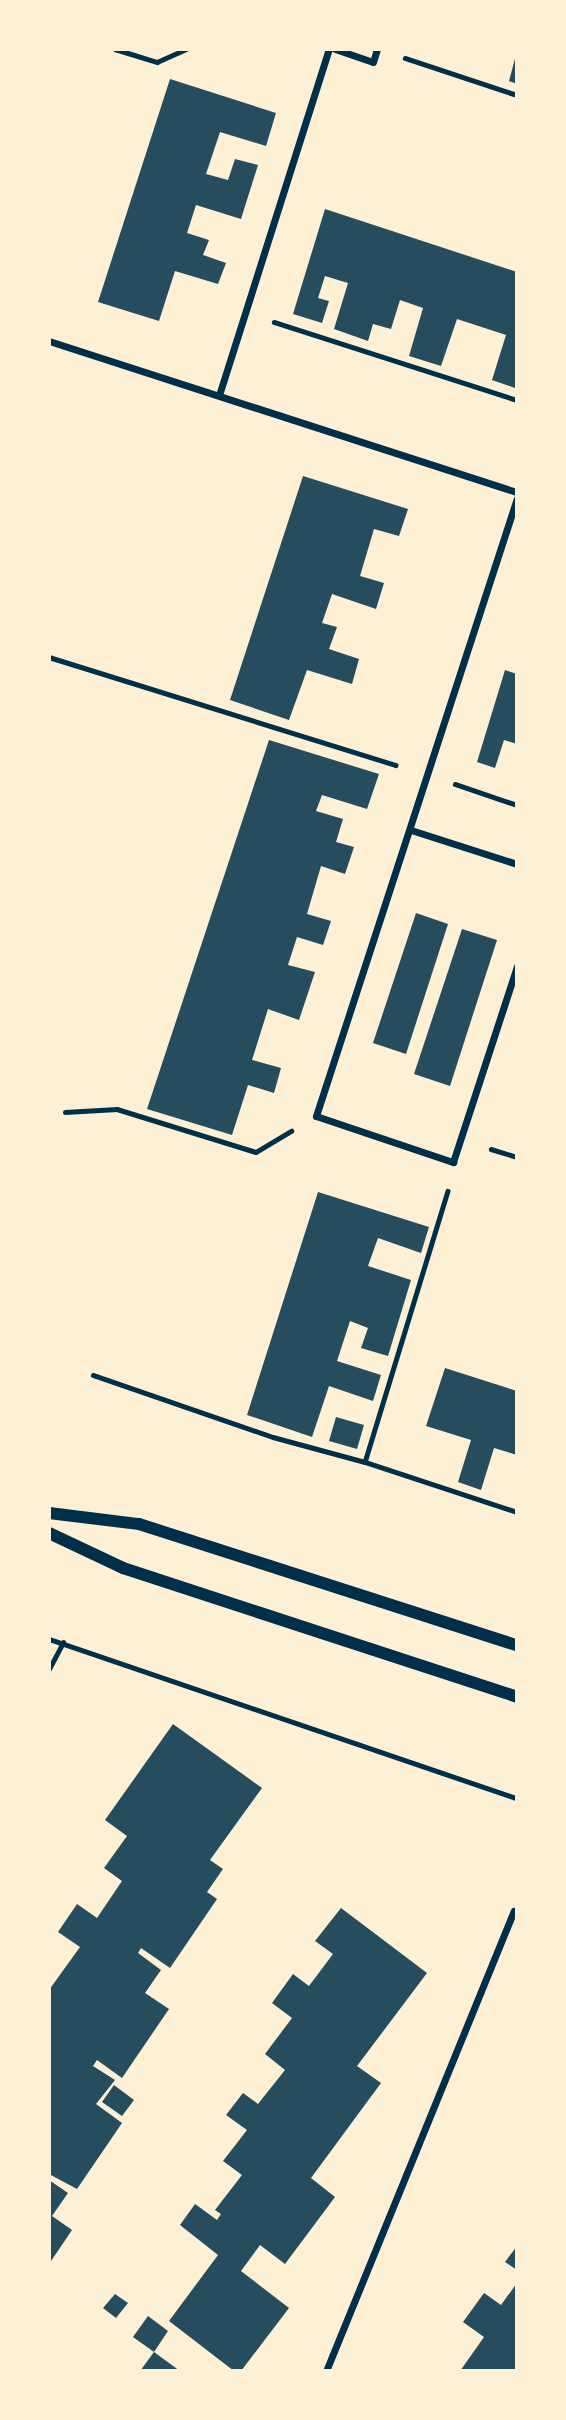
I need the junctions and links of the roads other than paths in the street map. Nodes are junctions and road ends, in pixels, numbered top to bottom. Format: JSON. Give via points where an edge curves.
{"nodes":[{"id":1,"x":329,"y":49,"type":"edge"},
{"id":2,"x":335,"y":49,"type":"edge"},
{"id":3,"x":377,"y":49,"type":"edge"},
{"id":4,"x":49,"y":341,"type":"edge"},
{"id":5,"x":220,"y":392,"type":"junction"},
{"id":6,"x":517,"y":492,"type":"edge"},
{"id":7,"x":517,"y":498,"type":"edge"},
{"id":8,"x":411,"y":830,"type":"junction"},
{"id":9,"x":517,"y":864,"type":"edge"},
{"id":10,"x":517,"y":965,"type":"edge"},
{"id":11,"x":49,"y":1514,"type":"edge"},
{"id":12,"x":49,"y":1533,"type":"edge"},
{"id":13,"x":517,"y":1644,"type":"edge"},
{"id":14,"x":517,"y":1697,"type":"edge"},
{"id":15,"x":514,"y":1911,"type":"dead end"},
{"id":16,"x":326,"y":2371,"type":"edge"}],
"edges":[{"from":1,"to":5,"type":"street"},
{"from":2,"to":3,"type":"street","via":[[373,62]]},
{"from":4,"to":5,"type":"street"},
{"from":5,"to":6,"type":"street"},
{"from":7,"to":8,"type":"street"},
{"from":8,"to":9,"type":"street"},
{"from":8,"to":10,"type":"street","via":[[316,1116],[453,1161]]},
{"from":11,"to":13,"type":"street","via":[[139,1524]]},
{"from":12,"to":14,"type":"street","via":[[123,1568]]},
{"from":15,"to":16,"type":"street"}]}
